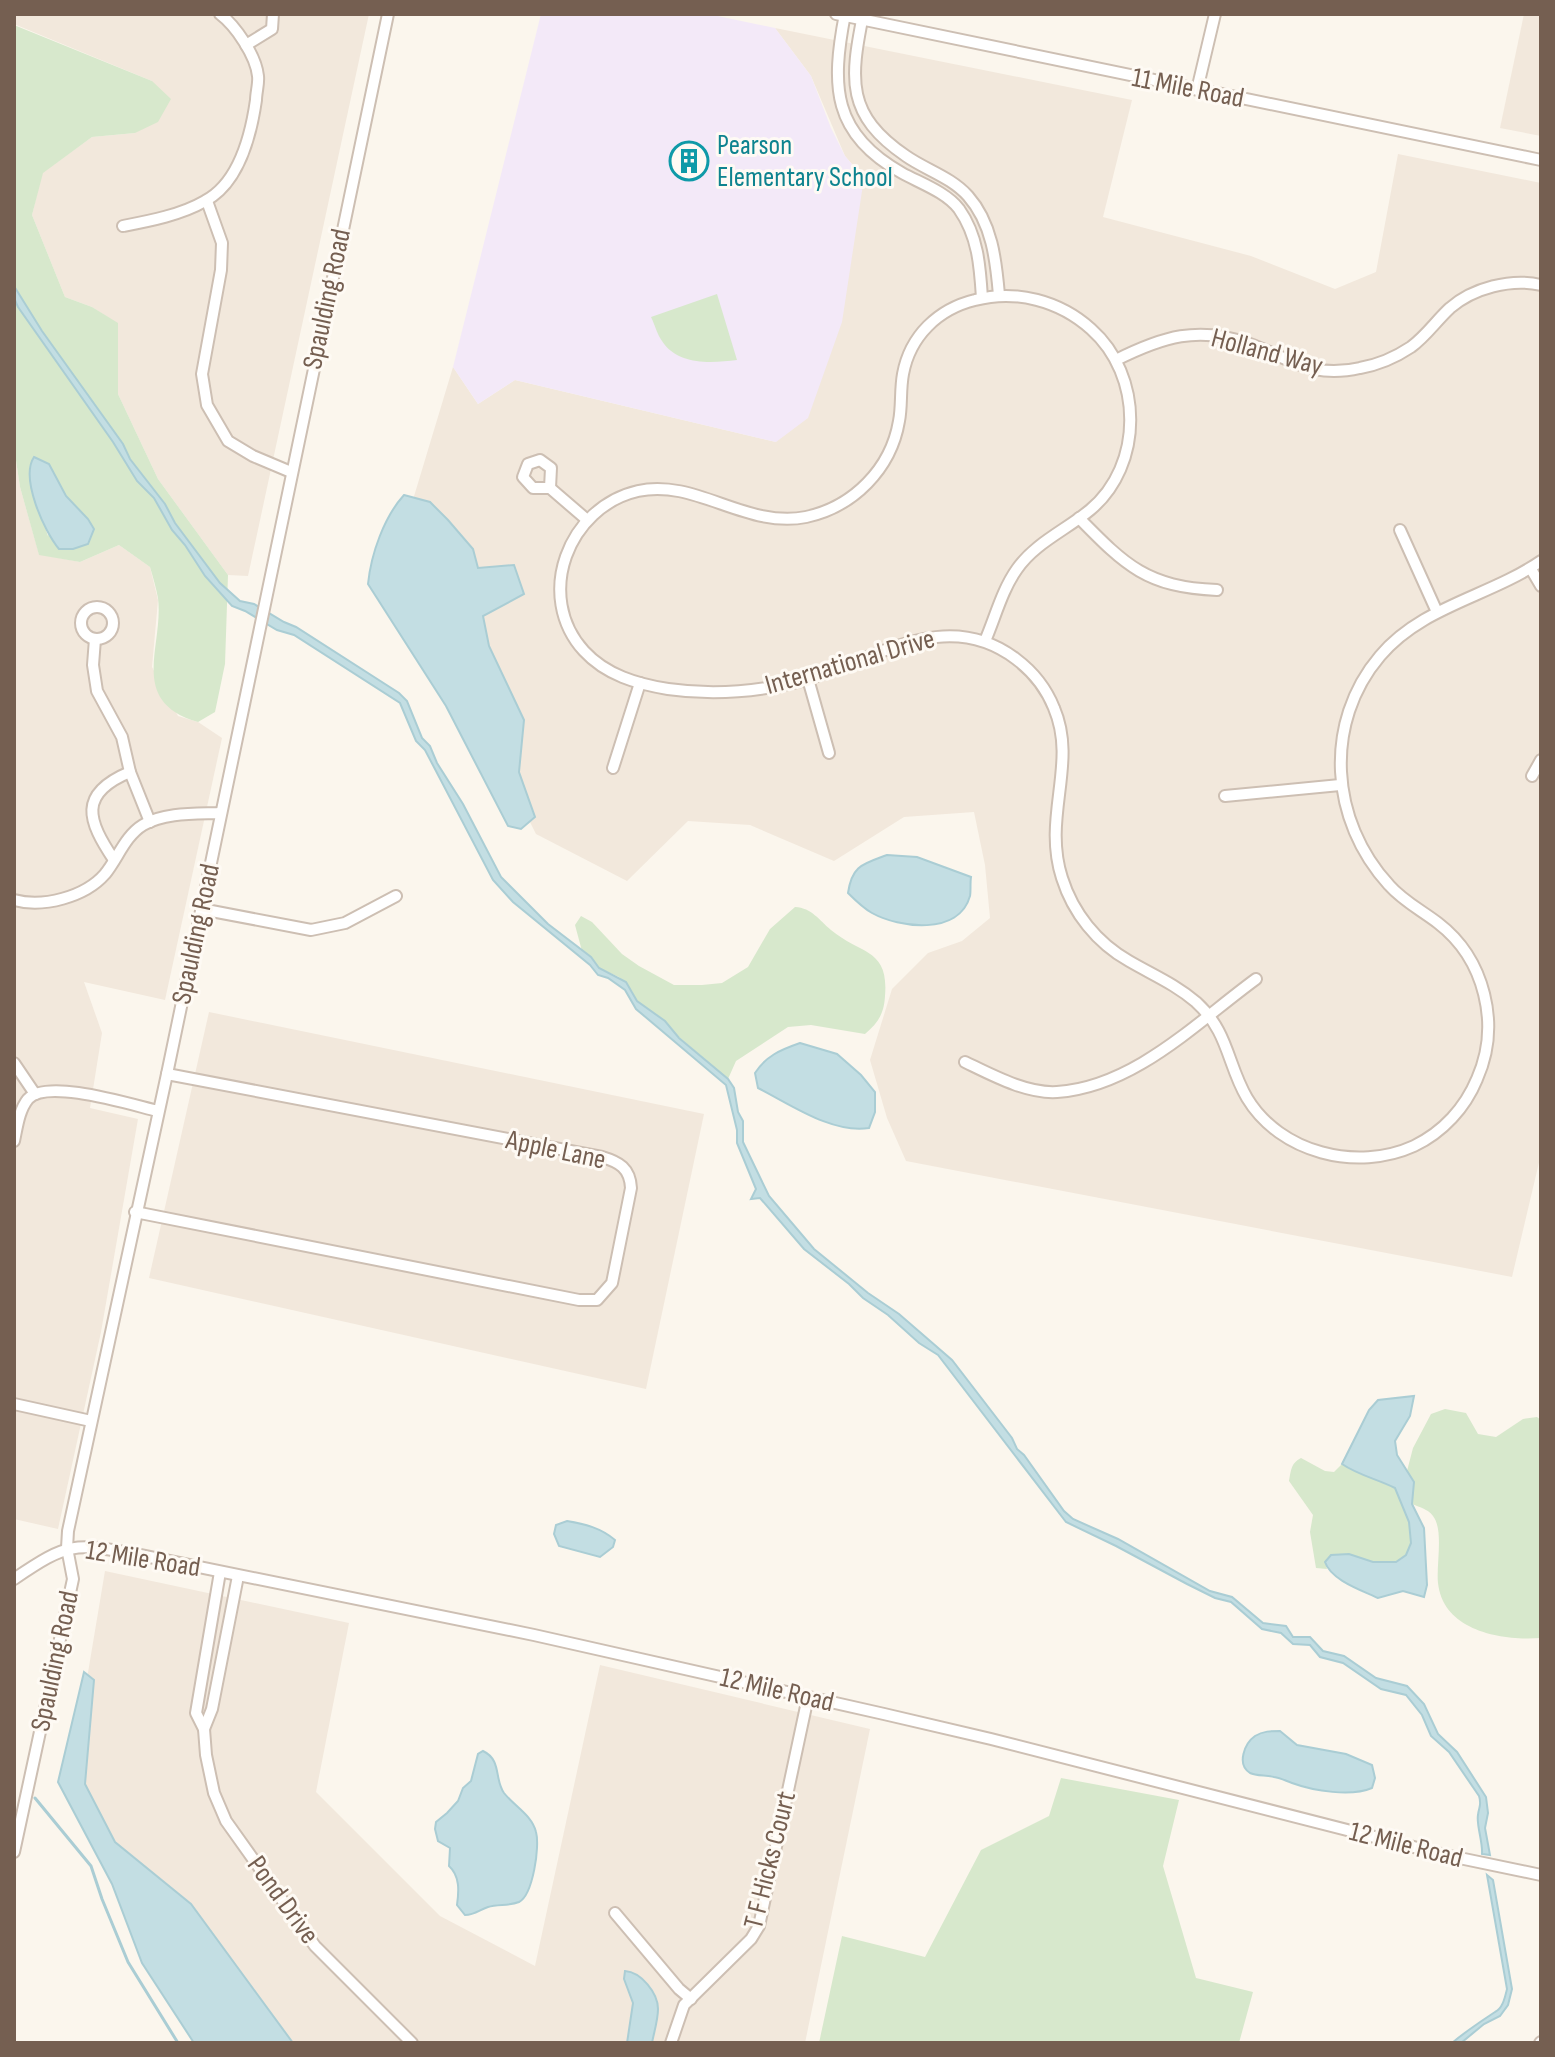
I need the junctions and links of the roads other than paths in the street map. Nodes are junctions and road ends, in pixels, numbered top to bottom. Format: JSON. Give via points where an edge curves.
{"nodes":[{"id":1,"x":220,"y":14,"type":"edge"},
{"id":2,"x":242,"y":14,"type":"edge"},
{"id":3,"x":273,"y":14,"type":"edge"},
{"id":4,"x":388,"y":14,"type":"edge"},
{"id":5,"x":1215,"y":14,"type":"edge"},
{"id":6,"x":842,"y":15,"type":"edge"},
{"id":7,"x":863,"y":17,"type":"edge"},
{"id":8,"x":230,"y":21,"type":"junction"},
{"id":9,"x":246,"y":45,"type":"junction"},
{"id":10,"x":838,"y":86,"type":"junction"},
{"id":11,"x":855,"y":87,"type":"junction"},
{"id":12,"x":1197,"y":90,"type":"junction"},
{"id":13,"x":907,"y":157,"type":"junction"},
{"id":14,"x":1541,"y":160,"type":"edge"},
{"id":15,"x":900,"y":171,"type":"junction"},
{"id":16,"x":967,"y":195,"type":"junction"},
{"id":17,"x":207,"y":201,"type":"junction"},
{"id":18,"x":957,"y":206,"type":"junction"},
{"id":19,"x":123,"y":226,"type":"dead end"},
{"id":20,"x":990,"y":237,"type":"junction"},
{"id":21,"x":976,"y":241,"type":"junction"},
{"id":22,"x":1541,"y":285,"type":"edge"},
{"id":23,"x":999,"y":295,"type":"junction"},
{"id":24,"x":982,"y":298,"type":"junction"},
{"id":25,"x":1116,"y":360,"type":"junction"},
{"id":26,"x":291,"y":472,"type":"junction"},
{"id":27,"x":550,"y":488,"type":"dead end"},
{"id":28,"x":1079,"y":518,"type":"junction"},
{"id":29,"x":586,"y":519,"type":"junction"},
{"id":30,"x":1400,"y":530,"type":"dead end"},
{"id":31,"x":1541,"y":561,"type":"edge"},
{"id":32,"x":1531,"y":569,"type":"junction"},
{"id":33,"x":1541,"y":586,"type":"edge"},
{"id":34,"x":1217,"y":590,"type":"dead end"},
{"id":35,"x":1437,"y":612,"type":"junction"},
{"id":36,"x":95,"y":639,"type":"dead end"},
{"id":37,"x":985,"y":641,"type":"junction"},
{"id":38,"x":808,"y":679,"type":"junction"},
{"id":39,"x":640,"y":683,"type":"junction"},
{"id":40,"x":829,"y":753,"type":"dead end"},
{"id":41,"x":1541,"y":760,"type":"edge"},
{"id":42,"x":613,"y":768,"type":"dead end"},
{"id":43,"x":130,"y":772,"type":"junction"},
{"id":44,"x":1532,"y":776,"type":"dead end"},
{"id":45,"x":1340,"y":785,"type":"junction"},
{"id":46,"x":1225,"y":796,"type":"dead end"},
{"id":47,"x":221,"y":813,"type":"junction"},
{"id":48,"x":150,"y":822,"type":"junction"},
{"id":49,"x":114,"y":860,"type":"junction"},
{"id":50,"x":396,"y":896,"type":"dead end"},
{"id":51,"x":14,"y":900,"type":"edge"},
{"id":52,"x":201,"y":909,"type":"junction"},
{"id":53,"x":1256,"y":979,"type":"dead end"},
{"id":54,"x":1208,"y":1014,"type":"junction"},
{"id":55,"x":965,"y":1062,"type":"dead end"},
{"id":56,"x":14,"y":1063,"type":"edge"},
{"id":57,"x":167,"y":1074,"type":"junction"},
{"id":58,"x":35,"y":1094,"type":"junction"},
{"id":59,"x":158,"y":1111,"type":"junction"},
{"id":60,"x":14,"y":1141,"type":"edge"},
{"id":61,"x":135,"y":1212,"type":"junction"},
{"id":62,"x":14,"y":1404,"type":"edge"},
{"id":63,"x":91,"y":1421,"type":"junction"},
{"id":64,"x":67,"y":1548,"type":"junction"},
{"id":65,"x":220,"y":1572,"type":"junction"},
{"id":66,"x":238,"y":1576,"type":"junction"},
{"id":67,"x":14,"y":1579,"type":"edge"},
{"id":68,"x":207,"y":1641,"type":"junction"},
{"id":69,"x":223,"y":1643,"type":"junction"},
{"id":70,"x":808,"y":1697,"type":"junction"},
{"id":71,"x":204,"y":1729,"type":"junction"},
{"id":72,"x":14,"y":1852,"type":"edge"},
{"id":73,"x":1541,"y":1875,"type":"edge"},
{"id":74,"x":615,"y":1913,"type":"dead end"},
{"id":75,"x":691,"y":1999,"type":"junction"},
{"id":76,"x":412,"y":2043,"type":"edge"},
{"id":77,"x":671,"y":2043,"type":"edge"}],
"edges":[{"from":1,"to":8,"type":"street"},
{"from":2,"to":8,"type":"street"},
{"from":3,"to":9,"type":"street","via":[[272,29]]},
{"from":4,"to":26,"type":"street","name":"Spaulding Road"},
{"from":5,"to":12,"type":"street"},
{"from":6,"to":7,"type":"street","name":"11 Mile Road"},
{"from":6,"to":10,"type":"street"},
{"from":7,"to":11,"type":"street"},
{"from":7,"to":12,"type":"street","name":"11 Mile Road"},
{"from":8,"to":9,"type":"street"},
{"from":9,"to":17,"type":"street","via":[[259,76],[253,121],[243,155]]},
{"from":10,"to":11,"type":"street"},
{"from":10,"to":15,"type":"street","via":[[856,138]]},
{"from":11,"to":13,"type":"street","via":[[870,126]]},
{"from":12,"to":14,"type":"street","name":"11 Mile Road"},
{"from":13,"to":15,"type":"street"},
{"from":13,"to":16,"type":"street"},
{"from":15,"to":18,"type":"street"},
{"from":16,"to":18,"type":"street"},
{"from":16,"to":20,"type":"street"},
{"from":17,"to":19,"type":"street"},
{"from":17,"to":26,"type":"street","via":[[222,243],[202,374],[207,405],[228,441]]},
{"from":18,"to":21,"type":"street"},
{"from":20,"to":21,"type":"street"},
{"from":20,"to":23,"type":"street"},
{"from":21,"to":24,"type":"street"},
{"from":22,"to":25,"type":"street","name":"Holland Way","via":[[1515,283],[1471,294],[1410,347],[1360,369],[1308,369],[1243,342],[1199,334],[1153,341]]},
{"from":23,"to":24,"type":"street"},
{"from":23,"to":25,"type":"street","via":[[1048,303],[1075,314],[1105,341]]},
{"from":24,"to":29,"type":"street","via":[[954,307],[920,335],[908,356],[889,453],[862,488],[834,508],[780,520],[651,488],[615,498]]},
{"from":25,"to":28,"type":"street","via":[[1131,414],[1130,439],[1113,483]]},
{"from":26,"to":47,"type":"street","name":"Spaulding Road"},
{"from":27,"to":29,"type":"street"},
{"from":28,"to":34,"type":"street","via":[[1117,557],[1155,580],[1185,589]]},
{"from":28,"to":37,"type":"street","via":[[1017,568]]},
{"from":29,"to":39,"type":"street","name":"International Drive","via":[[562,566],[565,620],[580,647],[597,663]]},
{"from":30,"to":35,"type":"street"},
{"from":31,"to":32,"type":"street","name":"International Drive"},
{"from":32,"to":33,"type":"street"},
{"from":32,"to":35,"type":"street","name":"International Drive"},
{"from":35,"to":45,"type":"street","name":"International Drive","via":[[1393,642],[1356,691],[1341,744]]},
{"from":36,"to":43,"type":"street","via":[[97,691],[122,737]]},
{"from":37,"to":38,"type":"street","name":"International Drive","via":[[956,635],[916,640]]},
{"from":37,"to":54,"type":"street","name":"International Drive","via":[[1029,670],[1055,710],[1063,752],[1054,840],[1060,872],[1077,910],[1112,950],[1176,986]]},
{"from":38,"to":39,"type":"street","name":"International Drive","via":[[722,692]]},
{"from":38,"to":40,"type":"street"},
{"from":39,"to":42,"type":"street"},
{"from":41,"to":44,"type":"street"},
{"from":43,"to":48,"type":"street"},
{"from":43,"to":49,"type":"street","via":[[106,786],[92,812],[96,832]]},
{"from":45,"to":46,"type":"street"},
{"from":45,"to":54,"type":"street","name":"International Drive","via":[[1358,842],[1381,877],[1441,925],[1475,969],[1489,1024],[1485,1059],[1471,1091],[1452,1119],[1412,1147],[1360,1158],[1323,1153],[1287,1137],[1250,1103]]},
{"from":47,"to":48,"type":"street"},
{"from":47,"to":52,"type":"street","name":"Spaulding Road"},
{"from":48,"to":49,"type":"street","via":[[131,835]]},
{"from":49,"to":51,"type":"street","via":[[97,881],[76,893],[27,904]]},
{"from":50,"to":52,"type":"street","via":[[345,923],[311,930]]},
{"from":52,"to":57,"type":"street","name":"Spaulding Road"},
{"from":53,"to":54,"type":"street"},
{"from":54,"to":55,"type":"street","via":[[1158,1055],[1090,1086],[1055,1092],[1008,1083]]},
{"from":56,"to":58,"type":"street"},
{"from":57,"to":59,"type":"street","name":"Spaulding Road"},
{"from":57,"to":61,"type":"street","name":"Apple Lane","via":[[622,1164],[631,1188],[612,1283],[597,1300],[579,1300]]},
{"from":58,"to":59,"type":"street","via":[[70,1092]]},
{"from":58,"to":60,"type":"street","via":[[22,1110]]},
{"from":59,"to":61,"type":"street","name":"Spaulding Road"},
{"from":61,"to":63,"type":"street","name":"Spaulding Road"},
{"from":62,"to":63,"type":"street"},
{"from":63,"to":64,"type":"street","name":"Spaulding Road"},
{"from":64,"to":65,"type":"street","name":"12 Mile Road","via":[[88,1546]]},
{"from":64,"to":67,"type":"street","name":"12 Mile Road"},
{"from":64,"to":72,"type":"street","name":"Spaulding Road","via":[[73,1579]]},
{"from":65,"to":66,"type":"street","name":"12 Mile Road"},
{"from":65,"to":68,"type":"street","name":"Pond Drive"},
{"from":66,"to":69,"type":"street","name":"Pond Drive"},
{"from":66,"to":70,"type":"street","name":"12 Mile Road"},
{"from":68,"to":69,"type":"street"},
{"from":68,"to":71,"type":"street","name":"Pond Drive","via":[[196,1713]]},
{"from":69,"to":71,"type":"street","name":"Pond Drive"},
{"from":70,"to":73,"type":"street","name":"12 Mile Road"},
{"from":70,"to":75,"type":"street","name":"T F Hicks Court","via":[[759,1926]]},
{"from":71,"to":76,"type":"street","name":"Pond Drive","via":[[208,1772],[226,1821],[315,1946]]},
{"from":74,"to":75,"type":"street"},
{"from":75,"to":77,"type":"street","name":"T F Hicks Court"}]}
